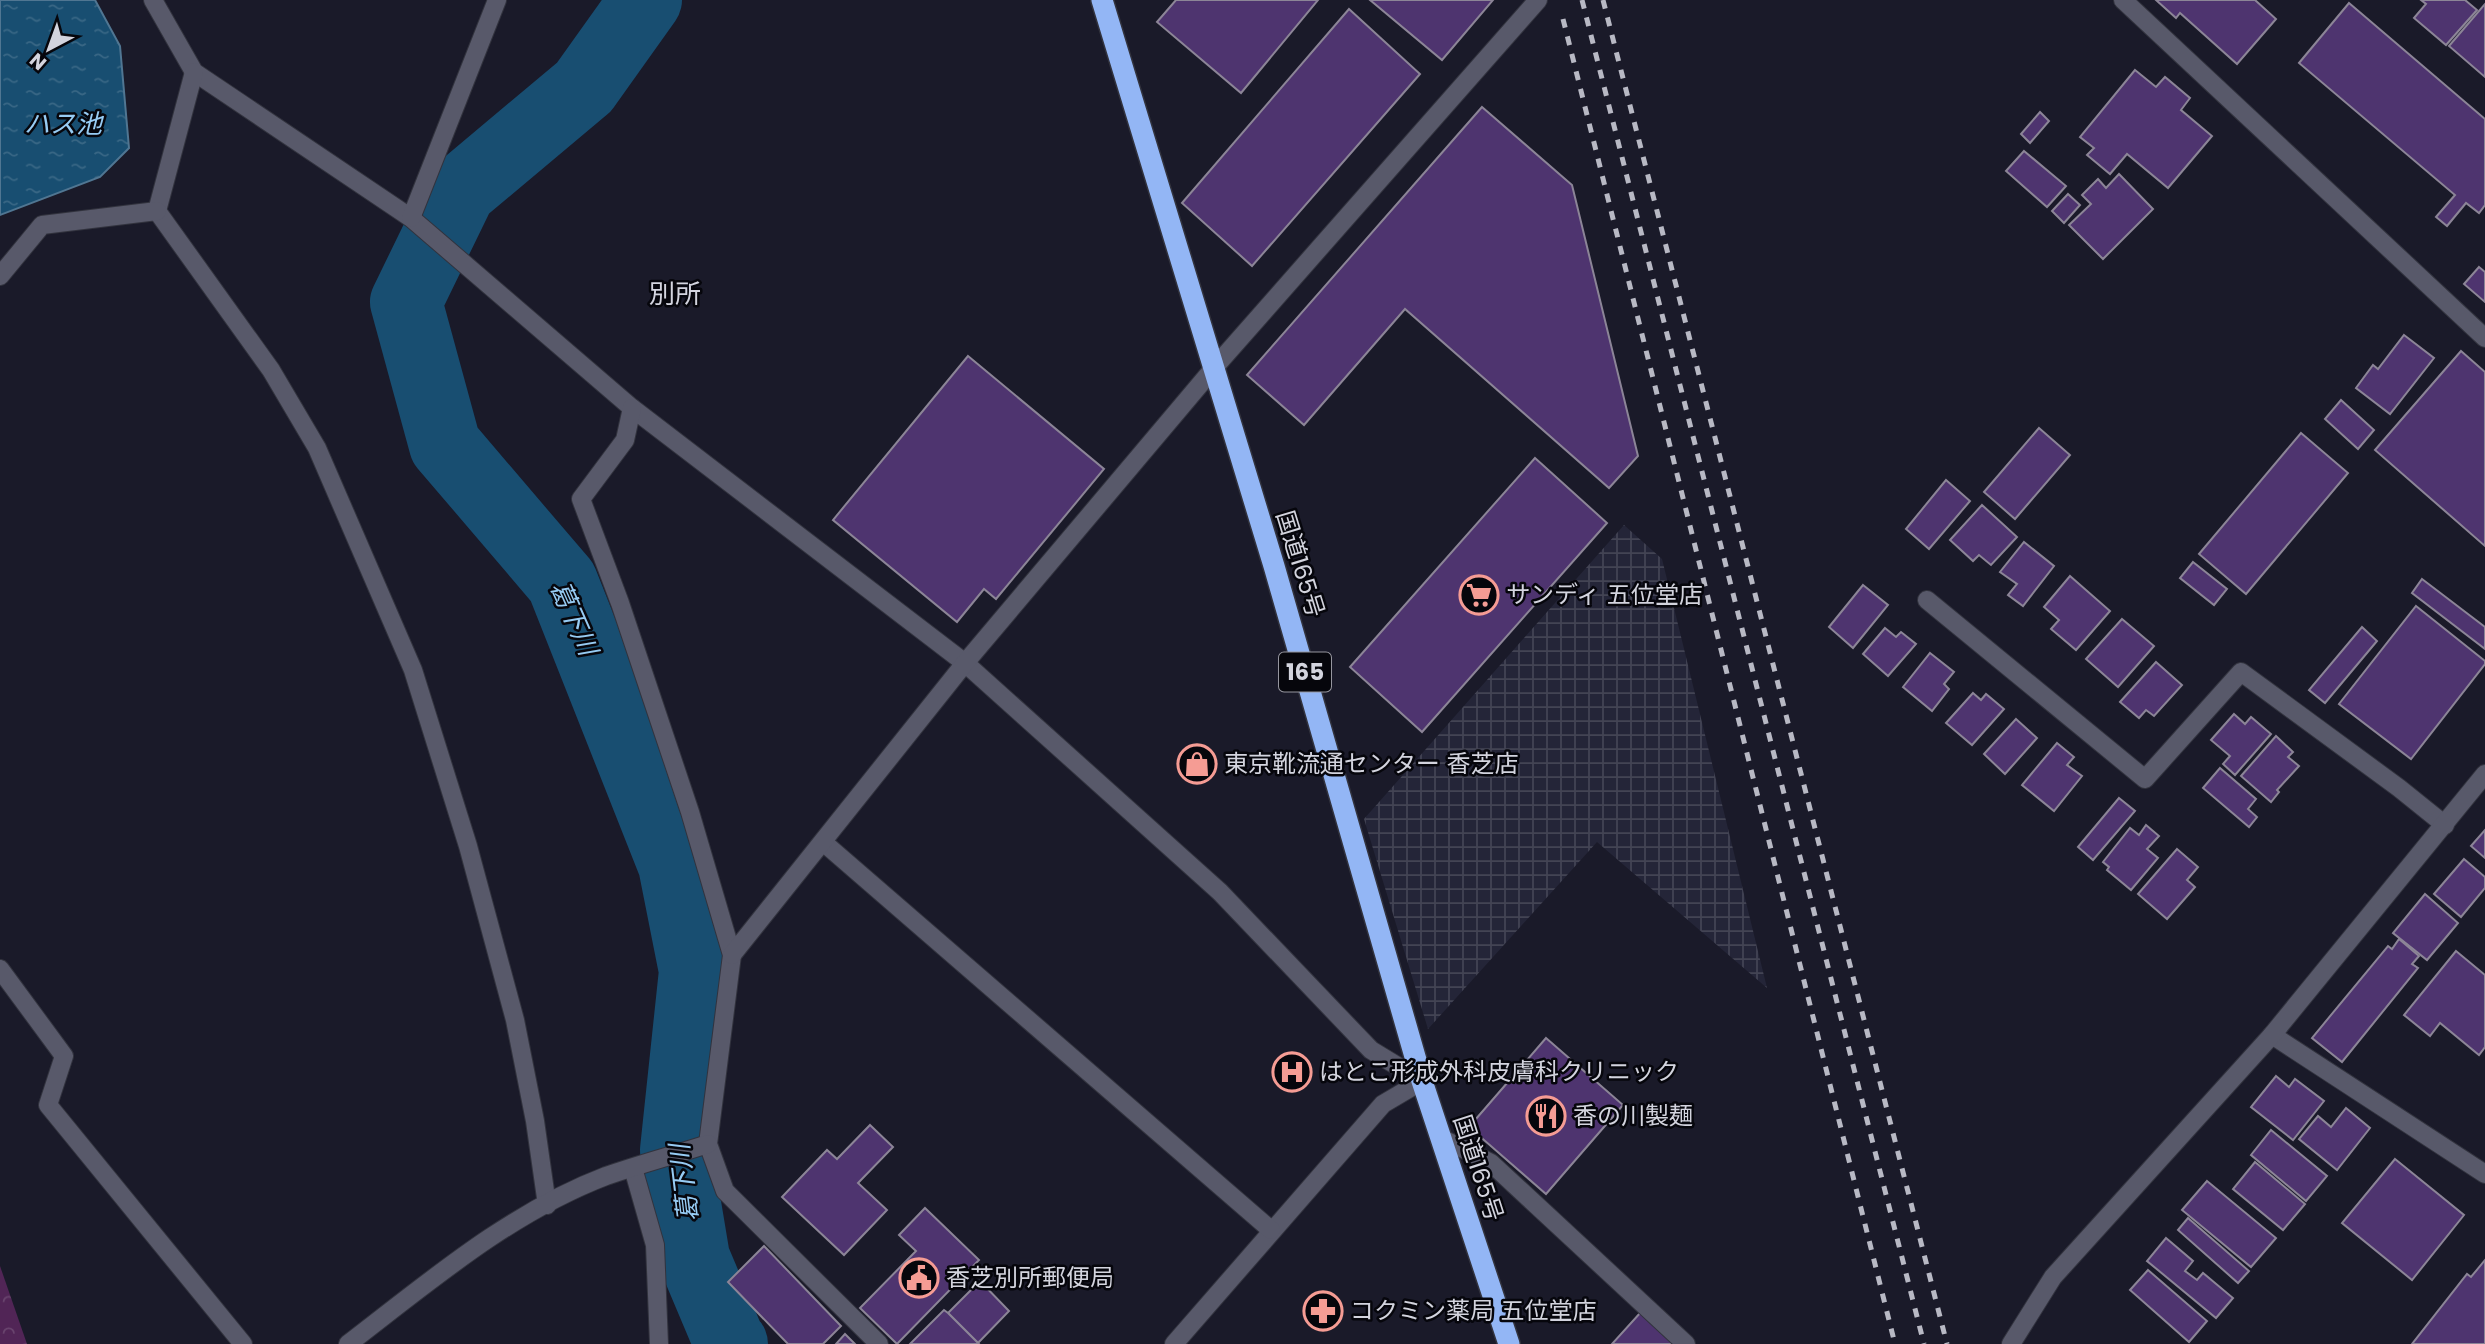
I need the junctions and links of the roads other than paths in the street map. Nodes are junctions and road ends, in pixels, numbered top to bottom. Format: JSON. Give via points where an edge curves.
{"nodes":[{"id":1,"x":153,"y":0,"type":"edge"},
{"id":2,"x":497,"y":0,"type":"edge"},
{"id":3,"x":1102,"y":0,"type":"edge"},
{"id":4,"x":1538,"y":0,"type":"edge"},
{"id":5,"x":2123,"y":0,"type":"edge"},
{"id":6,"x":194,"y":72,"type":"junction"},
{"id":7,"x":157,"y":211,"type":"junction"},
{"id":8,"x":411,"y":218,"type":"junction"},
{"id":9,"x":0,"y":276,"type":"edge"},
{"id":10,"x":2485,"y":338,"type":"edge"},
{"id":11,"x":1213,"y":369,"type":"junction"},
{"id":12,"x":632,"y":408,"type":"junction"},
{"id":13,"x":1927,"y":600,"type":"dead end"},
{"id":14,"x":965,"y":663,"type":"junction"},
{"id":15,"x":2485,"y":774,"type":"edge"},
{"id":16,"x":2445,"y":825,"type":"junction"},
{"id":17,"x":823,"y":842,"type":"junction"},
{"id":18,"x":732,"y":956,"type":"junction"},
{"id":19,"x":0,"y":969,"type":"edge"},
{"id":20,"x":2272,"y":1035,"type":"junction"},
{"id":21,"x":1422,"y":1081,"type":"junction"},
{"id":22,"x":1441,"y":1138,"type":"junction"},
{"id":23,"x":708,"y":1144,"type":"junction"},
{"id":24,"x":633,"y":1168,"type":"junction"},
{"id":25,"x":2485,"y":1174,"type":"edge"},
{"id":26,"x":547,"y":1205,"type":"junction"},
{"id":27,"x":1271,"y":1230,"type":"junction"},
{"id":28,"x":243,"y":1344,"type":"edge"},
{"id":29,"x":348,"y":1344,"type":"edge"},
{"id":30,"x":659,"y":1344,"type":"edge"},
{"id":31,"x":879,"y":1344,"type":"edge"},
{"id":32,"x":1174,"y":1344,"type":"edge"},
{"id":33,"x":1509,"y":1344,"type":"edge"},
{"id":34,"x":1686,"y":1344,"type":"edge"},
{"id":35,"x":2011,"y":1344,"type":"edge"}],
"edges":[{"from":1,"to":6,"type":"street"},
{"from":2,"to":8,"type":"street"},
{"from":3,"to":11,"type":"highway","name":"国道165号","number":"165"},
{"from":4,"to":11,"type":"street"},
{"from":5,"to":10,"type":"street"},
{"from":6,"to":7,"type":"street"},
{"from":6,"to":8,"type":"street"},
{"from":7,"to":9,"type":"street","via":[[43,225]]},
{"from":7,"to":26,"type":"street","via":[[271,370],[317,448],[413,670],[468,846],[515,1020]]},
{"from":8,"to":12,"type":"street"},
{"from":11,"to":14,"type":"street"},
{"from":11,"to":21,"type":"highway","name":"国道165号","number":"165"},
{"from":12,"to":14,"type":"street"},
{"from":12,"to":18,"type":"street","via":[[625,440],[580,499],[690,812]]},
{"from":13,"to":16,"type":"street","via":[[2145,779],[2241,672]]},
{"from":14,"to":17,"type":"street"},
{"from":14,"to":21,"type":"street","via":[[1220,892],[1371,1050]]},
{"from":15,"to":16,"type":"street"},
{"from":16,"to":20,"type":"street"},
{"from":17,"to":18,"type":"street"},
{"from":17,"to":27,"type":"street"},
{"from":18,"to":23,"type":"street"},
{"from":19,"to":28,"type":"street","via":[[64,1056],[48,1105]]},
{"from":20,"to":25,"type":"street"},
{"from":20,"to":35,"type":"street","via":[[2053,1277]]},
{"from":21,"to":22,"type":"highway","name":"国道165号","number":"165"},
{"from":21,"to":27,"type":"street","via":[[1383,1104]]},
{"from":22,"to":33,"type":"highway","name":"国道165号","number":"165"},
{"from":22,"to":34,"type":"street","via":[[1491,1163]]},
{"from":23,"to":24,"type":"street"},
{"from":23,"to":31,"type":"street","via":[[725,1191]]},
{"from":24,"to":26,"type":"street"},
{"from":24,"to":30,"type":"street","via":[[655,1245]]},
{"from":26,"to":29,"type":"street","via":[[475,1246]]},
{"from":27,"to":32,"type":"street"}]}
